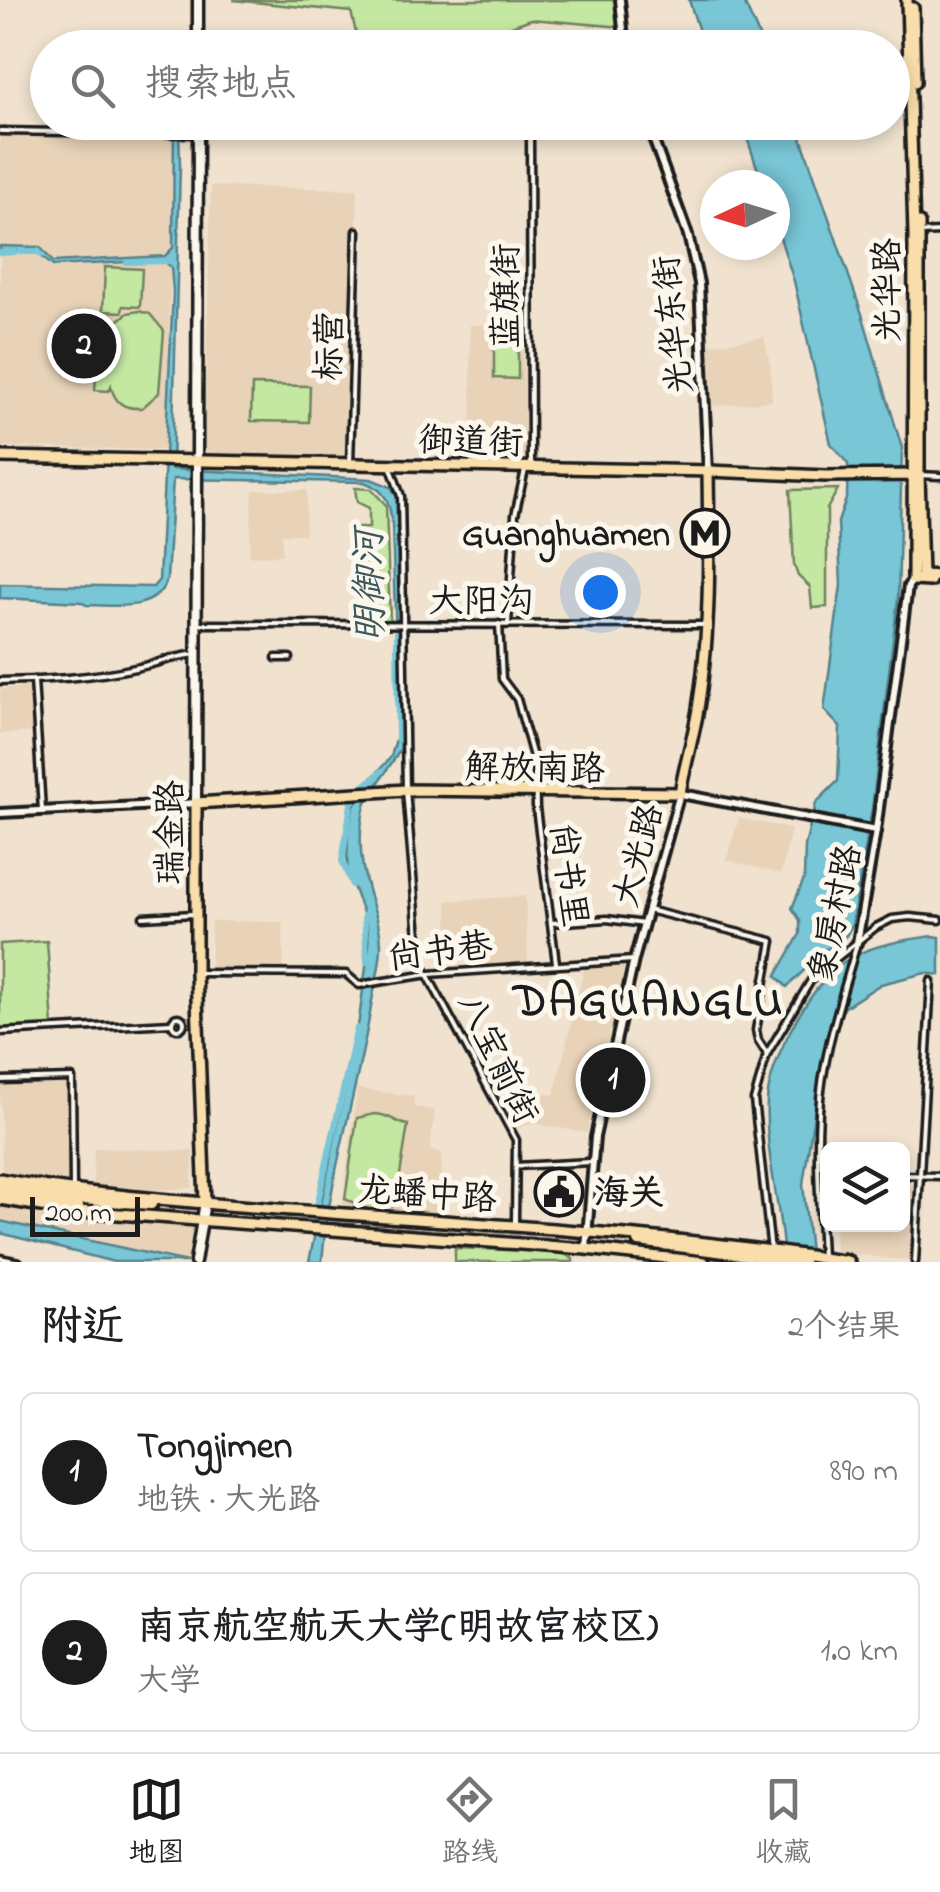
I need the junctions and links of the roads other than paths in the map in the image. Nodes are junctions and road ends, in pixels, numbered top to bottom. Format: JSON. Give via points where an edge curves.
{"nodes":[{"id":1,"x":198,"y":0,"type":"edge"},
{"id":2,"x":620,"y":0,"type":"edge"},
{"id":3,"x":910,"y":0,"type":"edge"},
{"id":4,"x":198,"y":30,"type":"edge"},
{"id":5,"x":622,"y":30,"type":"edge"},
{"id":6,"x":0,"y":131,"type":"edge"},
{"id":7,"x":30,"y":131,"type":"edge"},
{"id":8,"x":198,"y":140,"type":"edge"},
{"id":9,"x":530,"y":140,"type":"edge"},
{"id":10,"x":654,"y":140,"type":"edge"},
{"id":11,"x":357,"y":230,"type":"dead end"},
{"id":12,"x":940,"y":232,"type":"edge"},
{"id":13,"x":917,"y":233,"type":"junction"},
{"id":14,"x":0,"y":457,"type":"edge"},
{"id":15,"x":196,"y":461,"type":"junction"},
{"id":16,"x":350,"y":464,"type":"junction"},
{"id":17,"x":390,"y":465,"type":"junction"},
{"id":18,"x":528,"y":469,"type":"junction"},
{"id":19,"x":708,"y":470,"type":"junction"},
{"id":20,"x":916,"y":475,"type":"junction"},
{"id":21,"x":940,"y":476,"type":"edge"},
{"id":22,"x":709,"y":537,"type":"joint"},
{"id":23,"x":917,"y":577,"type":"junction"},
{"id":24,"x":940,"y":579,"type":"edge"},
{"id":25,"x":197,"y":624,"type":"junction"},
{"id":26,"x":499,"y":624,"type":"junction"},
{"id":27,"x":508,"y":624,"type":"junction"},
{"id":28,"x":405,"y":625,"type":"junction"},
{"id":29,"x":706,"y":625,"type":"junction"},
{"id":30,"x":196,"y":654,"type":"junction"},
{"id":31,"x":276,"y":658,"type":"dead end"},
{"id":32,"x":290,"y":658,"type":"dead end"},
{"id":33,"x":34,"y":680,"type":"junction"},
{"id":34,"x":0,"y":681,"type":"edge"},
{"id":35,"x":406,"y":790,"type":"junction"},
{"id":36,"x":680,"y":793,"type":"junction"},
{"id":37,"x":345,"y":794,"type":"junction"},
{"id":38,"x":536,"y":794,"type":"junction"},
{"id":39,"x":291,"y":797,"type":"joint"},
{"id":40,"x":196,"y":803,"type":"junction"},
{"id":41,"x":42,"y":810,"type":"junction"},
{"id":42,"x":0,"y":813,"type":"edge"},
{"id":43,"x":876,"y":831,"type":"junction"},
{"id":44,"x":648,"y":910,"type":"junction"},
{"id":45,"x":196,"y":914,"type":"junction"},
{"id":46,"x":143,"y":917,"type":"dead end"},
{"id":47,"x":940,"y":920,"type":"edge"},
{"id":48,"x":551,"y":923,"type":"junction"},
{"id":49,"x":644,"y":924,"type":"junction"},
{"id":50,"x":856,"y":947,"type":"junction"},
{"id":51,"x":634,"y":960,"type":"junction"},
{"id":52,"x":556,"y":963,"type":"junction"},
{"id":53,"x":196,"y":974,"type":"junction"},
{"id":54,"x":429,"y":974,"type":"junction"},
{"id":55,"x":931,"y":980,"type":"dead end"},
{"id":56,"x":198,"y":1022,"type":"junction"},
{"id":57,"x":0,"y":1032,"type":"edge"},
{"id":58,"x":928,"y":1045,"type":"junction"},
{"id":59,"x":940,"y":1045,"type":"edge"},
{"id":60,"x":768,"y":1054,"type":"junction"},
{"id":61,"x":0,"y":1080,"type":"edge"},
{"id":62,"x":592,"y":1162,"type":"junction"},
{"id":63,"x":516,"y":1166,"type":"junction"},
{"id":64,"x":910,"y":1175,"type":"edge"},
{"id":65,"x":921,"y":1175,"type":"junction"},
{"id":66,"x":818,"y":1176,"type":"joint"},
{"id":67,"x":940,"y":1176,"type":"edge"},
{"id":68,"x":0,"y":1189,"type":"edge"},
{"id":69,"x":73,"y":1192,"type":"junction"},
{"id":70,"x":205,"y":1204,"type":"junction"},
{"id":71,"x":230,"y":1206,"type":"junction"},
{"id":72,"x":151,"y":1208,"type":"junction"},
{"id":73,"x":203,"y":1220,"type":"junction"},
{"id":74,"x":228,"y":1222,"type":"junction"},
{"id":75,"x":519,"y":1227,"type":"junction"},
{"id":76,"x":587,"y":1231,"type":"junction"},
{"id":77,"x":522,"y":1244,"type":"junction"},
{"id":78,"x":638,"y":1244,"type":"junction"},
{"id":79,"x":586,"y":1249,"type":"junction"},
{"id":80,"x":776,"y":1254,"type":"junction"},
{"id":81,"x":0,"y":1258,"type":"edge"},
{"id":82,"x":811,"y":1258,"type":"edge"},
{"id":83,"x":195,"y":1261,"type":"edge"},
{"id":84,"x":19,"y":1262,"type":"edge"},
{"id":85,"x":584,"y":1262,"type":"edge"},
{"id":86,"x":704,"y":1262,"type":"edge"},
{"id":87,"x":750,"y":1262,"type":"edge"},
{"id":88,"x":848,"y":1262,"type":"edge"},
{"id":89,"x":915,"y":1262,"type":"edge"}],
"edges":[{"from":1,"to":4,"type":"main road"},
{"from":2,"to":5,"type":"street"},
{"from":3,"to":13,"type":"main road","name":"光华路"},
{"from":6,"to":7,"type":"street"},
{"from":8,"to":15,"type":"main road","name":"瑞金路"},
{"from":9,"to":18,"type":"street","name":"蓝旗街"},
{"from":10,"to":19,"type":"street","name":"光华东街","via":[[699,283]]},
{"from":11,"to":16,"type":"street","name":"标营"},
{"from":12,"to":13,"type":"street"},
{"from":13,"to":20,"type":"main road","name":"光华路"},
{"from":14,"to":15,"type":"main road","name":"御道街"},
{"from":15,"to":16,"type":"main road","name":"御道街"},
{"from":15,"to":25,"type":"main road","name":"瑞金路"},
{"from":16,"to":17,"type":"main road","name":"御道街"},
{"from":17,"to":18,"type":"main road","name":"御道街"},
{"from":17,"to":28,"type":"street","name":"八宝前街","via":[[401,496]]},
{"from":18,"to":19,"type":"main road","name":"御道街"},
{"from":18,"to":27,"type":"street","name":"蓝旗街","via":[[515,514]]},
{"from":19,"to":20,"type":"main road","name":"御道街"},
{"from":19,"to":22,"type":"main road"},
{"from":20,"to":21,"type":"street"},
{"from":20,"to":23,"type":"main road","name":"光华路"},
{"from":22,"to":29,"type":"street","name":"大光路"},
{"from":23,"to":24,"type":"main road"},
{"from":23,"to":43,"type":"street","name":"象房村路","via":[[908,586]]},
{"from":25,"to":28,"type":"street","name":"大阳沟"},
{"from":25,"to":30,"type":"main road","name":"瑞金路"},
{"from":26,"to":27,"type":"street","name":"大阳沟"},
{"from":26,"to":28,"type":"street","name":"大阳沟"},
{"from":26,"to":38,"type":"street","name":"尚书里","via":[[498,662],[527,731]]},
{"from":27,"to":29,"type":"street","name":"大阳沟"},
{"from":28,"to":35,"type":"street","name":"八宝前街"},
{"from":29,"to":36,"type":"street","name":"大光路","via":[[700,702]]},
{"from":30,"to":33,"type":"street"},
{"from":30,"to":40,"type":"main road","name":"瑞金路"},
{"from":31,"to":32,"type":"street"},
{"from":33,"to":34,"type":"street"},
{"from":33,"to":41,"type":"street"},
{"from":35,"to":37,"type":"main road"},
{"from":35,"to":37,"type":"street","name":"解放南路"},
{"from":35,"to":38,"type":"street","name":"解放南路"},
{"from":35,"to":54,"type":"street","name":"八宝前街","via":[[420,960]]},
{"from":36,"to":38,"type":"street","name":"解放南路"},
{"from":36,"to":43,"type":"street","name":"解放南路"},
{"from":36,"to":44,"type":"street","name":"大光路"},
{"from":37,"to":39,"type":"main road"},
{"from":38,"to":48,"type":"street","name":"尚书里"},
{"from":39,"to":40,"type":"street"},
{"from":40,"to":41,"type":"street"},
{"from":40,"to":45,"type":"main road","name":"瑞金路"},
{"from":41,"to":42,"type":"street"},
{"from":43,"to":50,"type":"street","name":"象房村路"},
{"from":44,"to":49,"type":"street","name":"大光路"},
{"from":44,"to":60,"type":"street","via":[[772,941],[756,1030]]},
{"from":45,"to":46,"type":"street"},
{"from":45,"to":53,"type":"main road","name":"瑞金路"},
{"from":47,"to":50,"type":"street","via":[[892,919]]},
{"from":48,"to":49,"type":"street"},
{"from":48,"to":52,"type":"street","name":"尚书里"},
{"from":49,"to":51,"type":"street","name":"大光路"},
{"from":50,"to":60,"type":"street","via":[[813,978]]},
{"from":50,"to":66,"type":"street","name":"象房村路","via":[[819,1111]]},
{"from":51,"to":52,"type":"street","name":"尚书巷"},
{"from":51,"to":62,"type":"street","name":"大光路"},
{"from":52,"to":54,"type":"street","name":"尚书巷"},
{"from":53,"to":54,"type":"street","name":"尚书巷","via":[[346,974],[359,985]]},
{"from":53,"to":56,"type":"main road","name":"瑞金路"},
{"from":54,"to":63,"type":"street","name":"八宝前街","via":[[516,1140]]},
{"from":55,"to":58,"type":"street"},
{"from":56,"to":57,"type":"street","via":[[178,1016],[172,1024]]},
{"from":56,"to":70,"type":"main road","name":"瑞金路"},
{"from":58,"to":59,"type":"street"},
{"from":58,"to":65,"type":"street"},
{"from":60,"to":80,"type":"street","via":[[754,1100]]},
{"from":61,"to":69,"type":"street","via":[[72,1078]]},
{"from":62,"to":63,"type":"street"},
{"from":62,"to":76,"type":"street","name":"大光路"},
{"from":63,"to":75,"type":"street","name":"八宝前街"},
{"from":64,"to":65,"type":"street"},
{"from":65,"to":67,"type":"street"},
{"from":65,"to":89,"type":"street"},
{"from":66,"to":82,"type":"street","name":"象房村路"},
{"from":68,"to":69,"type":"main road","name":"龙蟠中路"},
{"from":68,"to":72,"type":"highway","via":[[67,1205]]},
{"from":69,"to":72,"type":"main road","name":"龙蟠中路"},
{"from":70,"to":71,"type":"main road","name":"龙蟠中路"},
{"from":70,"to":72,"type":"main road","name":"龙蟠中路"},
{"from":70,"to":73,"type":"main road","name":"瑞金路"},
{"from":71,"to":74,"type":"main road"},
{"from":71,"to":75,"type":"main road","name":"龙蟠中路"},
{"from":72,"to":73,"type":"main road","name":"龙蟠中路"},
{"from":73,"to":74,"type":"main road","name":"龙蟠中路"},
{"from":73,"to":83,"type":"main road","name":"瑞金路"},
{"from":74,"to":77,"type":"main road","name":"龙蟠中路"},
{"from":75,"to":76,"type":"main road","name":"龙蟠中路"},
{"from":75,"to":77,"type":"main road","via":[[529,1234]]},
{"from":76,"to":78,"type":"main road","name":"龙蟠中路"},
{"from":76,"to":79,"type":"street","name":"大光路"},
{"from":77,"to":79,"type":"main road","name":"龙蟠中路"},
{"from":78,"to":79,"type":"main road","name":"龙蟠中路"},
{"from":78,"to":80,"type":"highway"},
{"from":78,"to":86,"type":"main road","name":"龙蟠中路"},
{"from":78,"to":87,"type":"highway"},
{"from":79,"to":85,"type":"main road"},
{"from":80,"to":82,"type":"highway"},
{"from":81,"to":84,"type":"street"},
{"from":82,"to":88,"type":"main road"}]}
